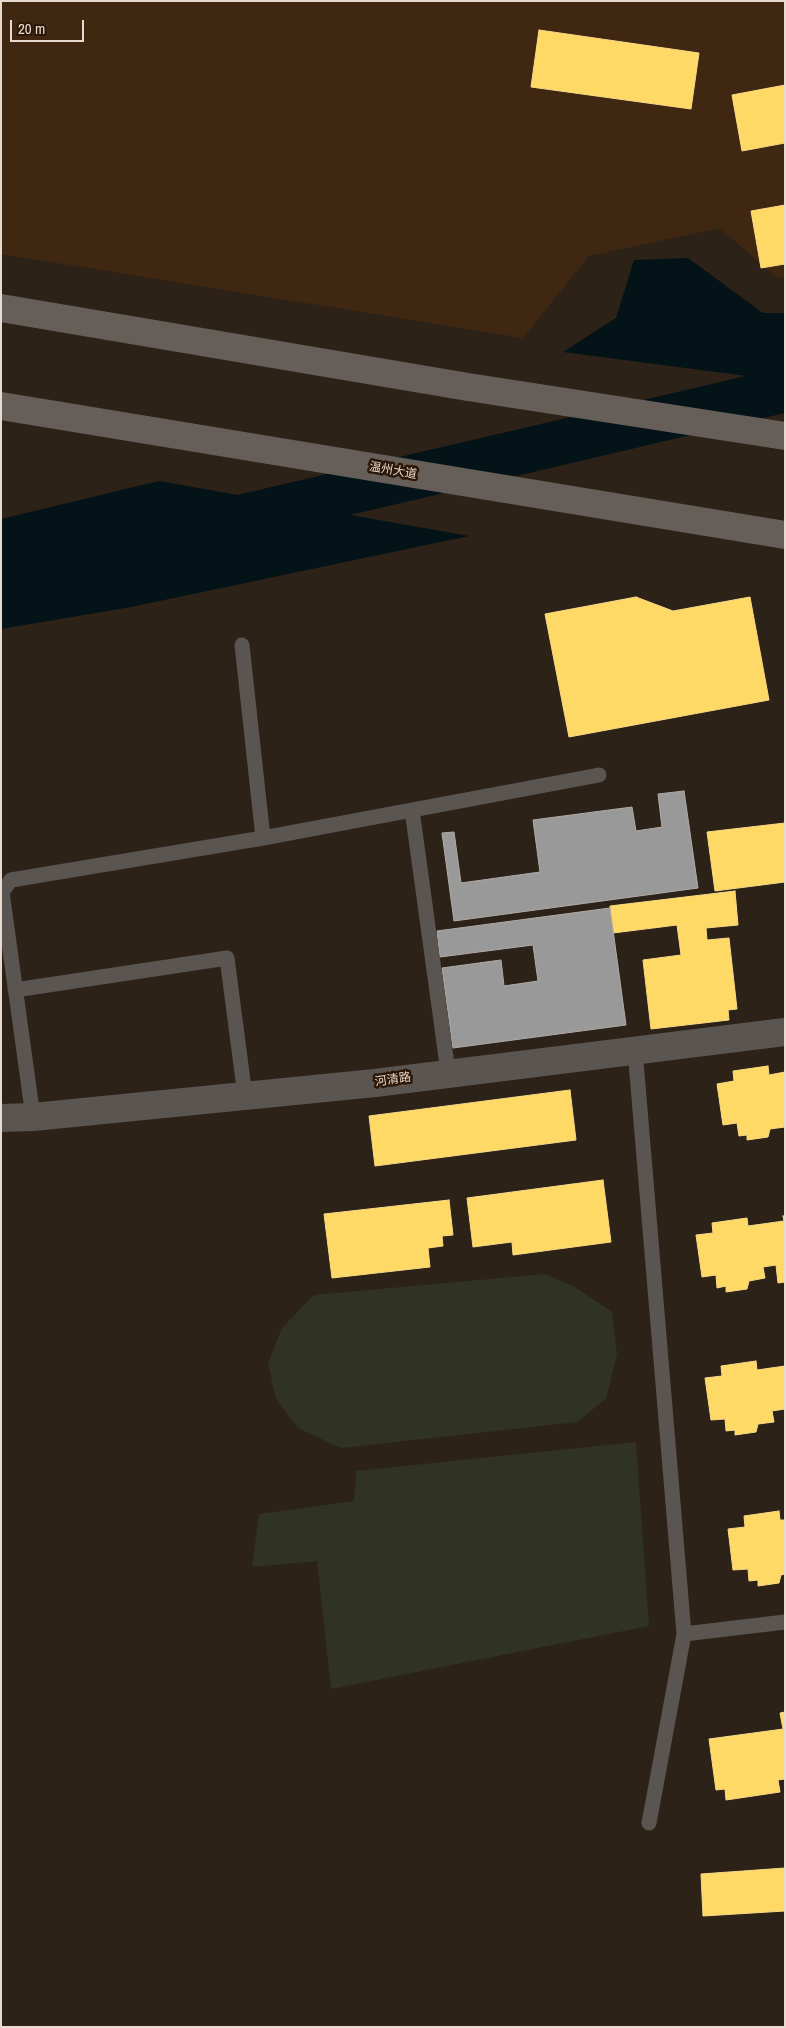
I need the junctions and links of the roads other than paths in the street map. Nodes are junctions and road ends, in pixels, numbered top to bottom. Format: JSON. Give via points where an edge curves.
{"nodes":[{"id":1,"x":1,"y":308,"type":"edge"},
{"id":2,"x":1,"y":406,"type":"edge"},
{"id":3,"x":785,"y":436,"type":"edge"},
{"id":4,"x":785,"y":535,"type":"edge"},
{"id":5,"x":242,"y":645,"type":"dead end"},
{"id":6,"x":599,"y":775,"type":"dead end"},
{"id":7,"x":412,"y":810,"type":"junction"},
{"id":8,"x":263,"y":838,"type":"junction"},
{"id":9,"x":15,"y":990,"type":"junction"},
{"id":10,"x":785,"y":1032,"type":"edge"},
{"id":11,"x":635,"y":1050,"type":"junction"},
{"id":12,"x":448,"y":1072,"type":"junction"},
{"id":13,"x":245,"y":1096,"type":"junction"},
{"id":14,"x":33,"y":1117,"type":"junction"},
{"id":15,"x":1,"y":1118,"type":"edge"},
{"id":16,"x":785,"y":1622,"type":"edge"},
{"id":17,"x":684,"y":1634,"type":"junction"},
{"id":18,"x":649,"y":1823,"type":"dead end"}],
"edges":[{"from":1,"to":3,"type":"main road"},
{"from":2,"to":4,"type":"main road","name":"温州大道"},
{"from":5,"to":8,"type":"lane"},
{"from":6,"to":7,"type":"lane"},
{"from":7,"to":8,"type":"lane"},
{"from":7,"to":12,"type":"lane"},
{"from":8,"to":9,"type":"lane","via":[[11,880],[2,892]]},
{"from":9,"to":13,"type":"lane","via":[[228,958]]},
{"from":9,"to":14,"type":"lane"},
{"from":10,"to":11,"type":"street","name":"河清路"},
{"from":11,"to":12,"type":"street","name":"河清路"},
{"from":11,"to":17,"type":"lane"},
{"from":12,"to":13,"type":"street","name":"河清路"},
{"from":13,"to":14,"type":"street","name":"河清路"},
{"from":14,"to":15,"type":"street","name":"河清路"},
{"from":16,"to":17,"type":"lane"},
{"from":17,"to":18,"type":"lane"}]}
